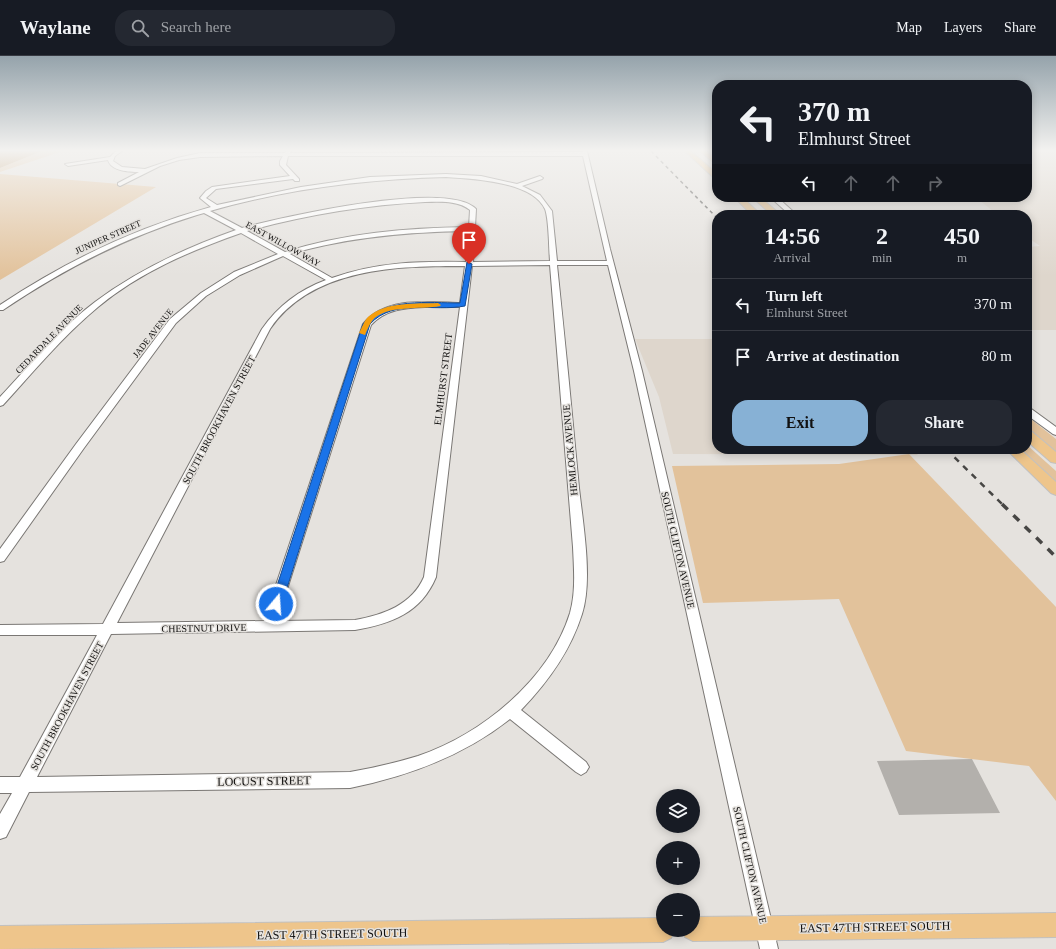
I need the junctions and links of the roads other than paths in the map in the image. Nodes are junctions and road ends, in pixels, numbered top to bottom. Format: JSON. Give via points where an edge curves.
{"nodes":[{"id":1,"x":207,"y":193,"type":"edge"},
{"id":2,"x":281,"y":193,"type":"edge"},
{"id":3,"x":529,"y":193,"type":"edge"},
{"id":4,"x":595,"y":193,"type":"edge"},
{"id":5,"x":433,"y":201,"type":"joint"},
{"id":6,"x":743,"y":202,"type":"edge"},
{"id":7,"x":762,"y":202,"type":"edge"},
{"id":8,"x":779,"y":202,"type":"edge"},
{"id":9,"x":216,"y":208,"type":"junction"},
{"id":10,"x":752,"y":210,"type":"edge"},
{"id":11,"x":771,"y":210,"type":"edge"},
{"id":12,"x":788,"y":210,"type":"edge"},
{"id":13,"x":206,"y":211,"type":"junction"},
{"id":14,"x":472,"y":229,"type":"junction"},
{"id":15,"x":242,"y":231,"type":"junction"},
{"id":16,"x":284,"y":254,"type":"junction"},
{"id":17,"x":554,"y":263,"type":"junction"},
{"id":18,"x":610,"y":263,"type":"junction"},
{"id":19,"x":469,"y":264,"type":"junction"},
{"id":20,"x":331,"y":280,"type":"junction"},
{"id":21,"x":463,"y":305,"type":"junction"},
{"id":22,"x":0,"y":308,"type":"edge"},
{"id":23,"x":0,"y":403,"type":"edge"},
{"id":24,"x":1032,"y":414,"type":"edge"},
{"id":25,"x":1056,"y":432,"type":"edge"},
{"id":26,"x":1032,"y":438,"type":"edge"},
{"id":27,"x":1017,"y":454,"type":"edge"},
{"id":28,"x":1056,"y":458,"type":"edge"},
{"id":29,"x":1056,"y":490,"type":"edge"},
{"id":30,"x":0,"y":558,"type":"edge"},
{"id":31,"x":423,"y":592,"type":"joint"},
{"id":32,"x":269,"y":627,"type":"junction"},
{"id":33,"x":108,"y":629,"type":"junction"},
{"id":34,"x":0,"y":630,"type":"edge"},
{"id":35,"x":510,"y":710,"type":"junction"},
{"id":36,"x":581,"y":767,"type":"dead end"},
{"id":37,"x":26,"y":784,"type":"junction"},
{"id":38,"x":0,"y":785,"type":"edge"},
{"id":39,"x":0,"y":831,"type":"edge"},
{"id":40,"x":1056,"y":924,"type":"edge"},
{"id":41,"x":656,"y":930,"type":"edge"},
{"id":42,"x":700,"y":930,"type":"edge"},
{"id":43,"x":0,"y":938,"type":"edge"},
{"id":44,"x":766,"y":939,"type":"edge"},
{"id":45,"x":86,"y":943,"type":"edge"}],
"edges":[{"from":1,"to":9,"type":"street","via":[[203,198]]},
{"from":2,"to":9,"type":"street","name":"JUNIPER STREET"},
{"from":3,"to":17,"type":"street","name":"HEMLOCK AVENUE","via":[[539,198],[549,211]]},
{"from":4,"to":18,"type":"street","name":"SOUTH CLIFTON AVENUE"},
{"from":5,"to":14,"type":"street","name":"ELMHURST STREET","via":[[452,201],[470,206],[474,211]]},
{"from":5,"to":15,"type":"street","name":"CEDARDALE AVENUE","via":[[386,203],[328,210]]},
{"from":6,"to":10,"type":"main road"},
{"from":7,"to":11,"type":"main road"},
{"from":8,"to":12,"type":"street"},
{"from":9,"to":13,"type":"street","name":"JUNIPER STREET"},
{"from":13,"to":15,"type":"street","name":"EAST WILLOW WAY"},
{"from":13,"to":22,"type":"street","name":"JUNIPER STREET","via":[[149,229],[96,251],[52,274]]},
{"from":14,"to":16,"type":"street","name":"JADE AVENUE","via":[[417,229],[372,233]]},
{"from":14,"to":19,"type":"street","name":"ELMHURST STREET"},
{"from":15,"to":16,"type":"street","name":"EAST WILLOW WAY"},
{"from":15,"to":23,"type":"street","name":"CEDARDALE AVENUE","via":[[170,259],[113,292],[82,316]]},
{"from":16,"to":20,"type":"street","name":"EAST WILLOW WAY"},
{"from":16,"to":30,"type":"street","name":"JADE AVENUE","via":[[217,285],[194,300],[177,316]]},
{"from":17,"to":18,"type":"street","name":"SOUTH BROOKHAVEN STREET"},
{"from":17,"to":19,"type":"street","name":"SOUTH BROOKHAVEN STREET"},
{"from":17,"to":35,"type":"street","name":"HEMLOCK AVENUE","via":[[579,547],[579,599],[571,627],[557,655],[536,683]]},
{"from":18,"to":44,"type":"street","name":"SOUTH CLIFTON AVENUE","via":[[638,371]]},
{"from":19,"to":20,"type":"street","name":"SOUTH BROOKHAVEN STREET","via":[[382,266]]},
{"from":19,"to":21,"type":"street","name":"ELMHURST STREET"},
{"from":20,"to":33,"type":"street","name":"SOUTH BROOKHAVEN STREET","via":[[295,299],[271,322]]},
{"from":21,"to":31,"type":"street","name":"ELMHURST STREET","via":[[430,577]]},
{"from":21,"to":32,"type":"street","via":[[398,307],[374,315],[366,324]]},
{"from":24,"to":25,"type":"street"},
{"from":26,"to":28,"type":"main road"},
{"from":27,"to":29,"type":"main road"},
{"from":31,"to":32,"type":"street","name":"CHESTNUT DRIVE","via":[[392,615],[374,622],[355,625]]},
{"from":32,"to":33,"type":"street","name":"CHESTNUT DRIVE"},
{"from":33,"to":34,"type":"street","name":"CHESTNUT DRIVE"},
{"from":33,"to":37,"type":"street","name":"SOUTH BROOKHAVEN STREET"},
{"from":35,"to":36,"type":"street"},
{"from":35,"to":37,"type":"street","name":"LOCUST STREET","via":[[479,733],[444,753],[406,768],[367,778]]},
{"from":37,"to":38,"type":"street","name":"LOCUST STREET"},
{"from":37,"to":39,"type":"street","name":"SOUTH BROOKHAVEN STREET"},
{"from":40,"to":44,"type":"main road","name":"EAST 47TH STREET SOUTH"},
{"from":41,"to":45,"type":"main road","name":"EAST 47TH STREET SOUTH"},
{"from":42,"to":44,"type":"main road","name":"EAST 47TH STREET SOUTH"},
{"from":43,"to":45,"type":"main road","name":"EAST 47TH STREET SOUTH"}]}
